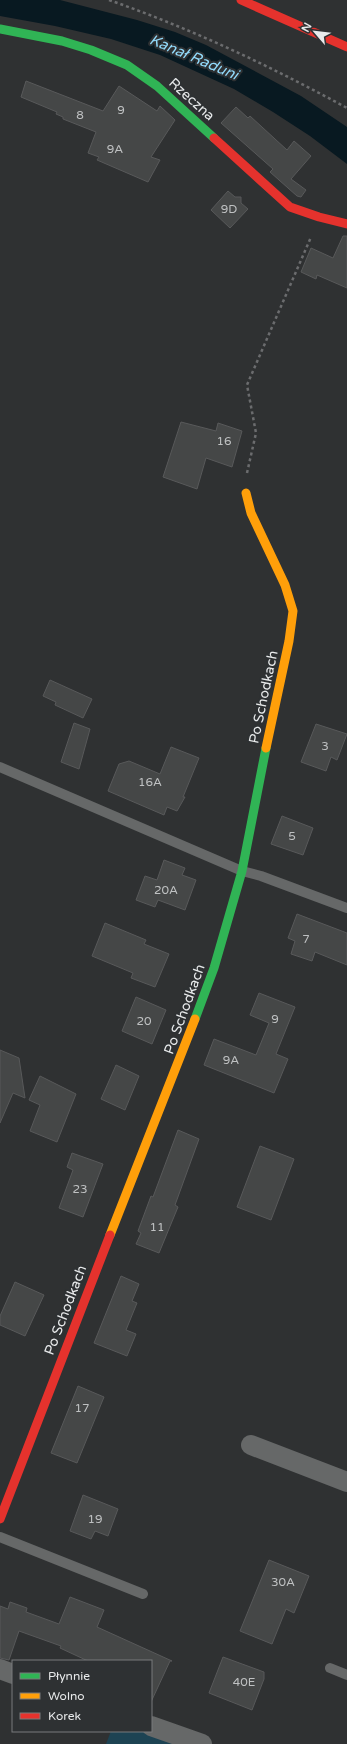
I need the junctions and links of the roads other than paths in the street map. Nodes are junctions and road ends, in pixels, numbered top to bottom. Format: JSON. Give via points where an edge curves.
{"nodes":[{"id":1,"x":240,"y":0,"type":"edge"},
{"id":2,"x":0,"y":29,"type":"edge"},
{"id":3,"x":347,"y":47,"type":"edge"},
{"id":4,"x":347,"y":224,"type":"edge"},
{"id":5,"x":246,"y":493,"type":"road end"},
{"id":6,"x":0,"y":767,"type":"edge"},
{"id":7,"x":242,"y":871,"type":"junction"},
{"id":8,"x":347,"y":908,"type":"edge"},
{"id":9,"x":251,"y":1446,"type":"dead end"},
{"id":10,"x":347,"y":1482,"type":"edge"},
{"id":11,"x":0,"y":1519,"type":"edge"},
{"id":12,"x":0,"y":1537,"type":"edge"},
{"id":13,"x":143,"y":1594,"type":"dead end"},
{"id":14,"x":330,"y":1668,"type":"dead end"},
{"id":15,"x":0,"y":1669,"type":"edge"},
{"id":16,"x":12,"y":1674,"type":"edge"},
{"id":17,"x":347,"y":1674,"type":"edge"},
{"id":18,"x":152,"y":1726,"type":"edge"},
{"id":19,"x":202,"y":1744,"type":"edge"}],
"edges":[{"from":1,"to":3,"type":"street"},
{"from":2,"to":4,"type":"street","name":"Rzeczna","via":[[62,41],[127,65],[157,86],[290,207],[319,218]]},
{"from":5,"to":7,"type":"street","name":"Po Schodkach","via":[[251,513],[285,584],[294,610]]},
{"from":6,"to":7,"type":"lane"},
{"from":7,"to":8,"type":"lane"},
{"from":7,"to":11,"type":"street","name":"Po Schodkach","via":[[214,968],[181,1058]]},
{"from":9,"to":10,"type":"street"},
{"from":12,"to":13,"type":"lane"},
{"from":14,"to":17,"type":"lane"},
{"from":15,"to":16,"type":"street"},
{"from":18,"to":19,"type":"street"}]}
